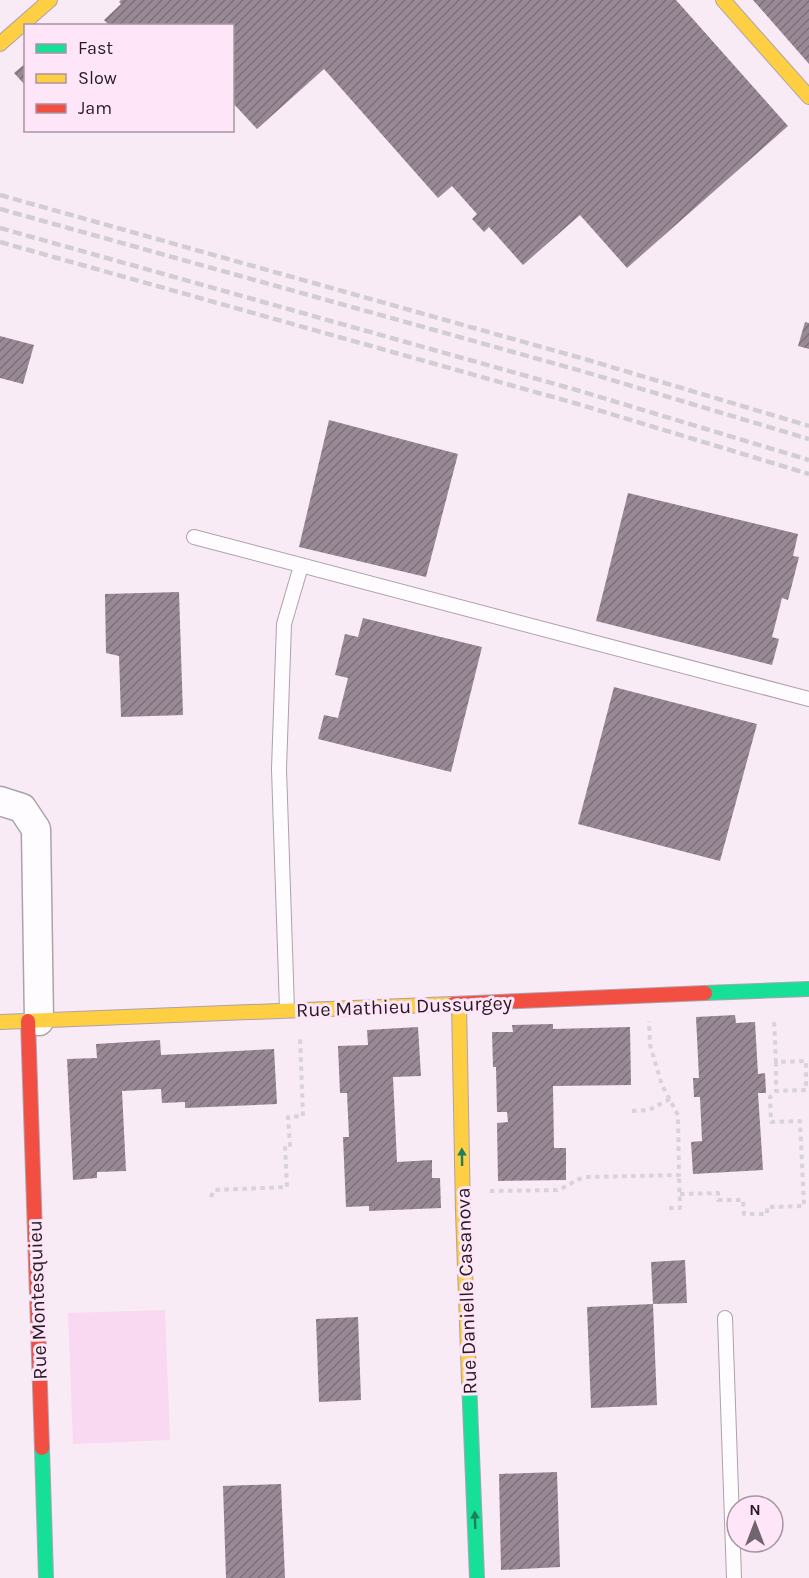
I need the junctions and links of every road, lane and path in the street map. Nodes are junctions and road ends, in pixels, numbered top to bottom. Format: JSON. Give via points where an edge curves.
{"nodes":[{"id":1,"x":50,"y":0,"type":"edge"},
{"id":2,"x":723,"y":0,"type":"edge"},
{"id":3,"x":0,"y":44,"type":"edge"},
{"id":4,"x":809,"y":97,"type":"edge"},
{"id":5,"x":194,"y":537,"type":"dead end"},
{"id":6,"x":301,"y":566,"type":"junction"},
{"id":7,"x":809,"y":699,"type":"edge"},
{"id":8,"x":0,"y":801,"type":"edge"},
{"id":9,"x":809,"y":989,"type":"edge"},
{"id":10,"x":459,"y":1004,"type":"junction"},
{"id":11,"x":287,"y":1010,"type":"junction"},
{"id":12,"x":773,"y":1012,"type":"dead end"},
{"id":13,"x":649,"y":1017,"type":"dead end"},
{"id":14,"x":0,"y":1022,"type":"edge"},
{"id":15,"x":33,"y":1022,"type":"junction"},
{"id":16,"x":300,"y":1032,"type":"dead end"},
{"id":17,"x":776,"y":1062,"type":"junction"},
{"id":18,"x":776,"y":1091,"type":"junction"},
{"id":19,"x":670,"y":1100,"type":"junction"},
{"id":20,"x":632,"y":1111,"type":"dead end"},
{"id":21,"x":679,"y":1175,"type":"junction"},
{"id":22,"x":803,"y":1189,"type":"junction"},
{"id":23,"x":809,"y":1189,"type":"edge"},
{"id":24,"x":462,"y":1192,"type":"junction"},
{"id":25,"x":680,"y":1194,"type":"junction"},
{"id":26,"x":211,"y":1197,"type":"dead end"},
{"id":27,"x":669,"y":1209,"type":"dead end"},
{"id":28,"x":725,"y":1318,"type":"dead end"},
{"id":29,"x":46,"y":1578,"type":"edge"},
{"id":30,"x":477,"y":1578,"type":"edge"},
{"id":31,"x":734,"y":1578,"type":"edge"}],
"edges":[{"from":1,"to":3,"type":"street"},
{"from":2,"to":4,"type":"street"},
{"from":5,"to":6,"type":"lane"},
{"from":6,"to":7,"type":"lane"},
{"from":6,"to":11,"type":"lane","via":[[284,624],[279,769]]},
{"from":8,"to":15,"type":"street","via":[[22,808],[36,829]]},
{"from":9,"to":10,"type":"street","name":"Rue Mathieu Dussurgey"},
{"from":10,"to":11,"type":"street","name":"Rue Mathieu Dussurgey"},
{"from":24,"to":10,"type":"street","name":"Rue Danielle Casanova","one_way":true},
{"from":11,"to":15,"type":"street","name":"Rue Mathieu Dussurgey"},
{"from":12,"to":17,"type":"path"},
{"from":13,"to":19,"type":"path","via":[[650,1045]]},
{"from":14,"to":15,"type":"street","name":"Rue Mathieu Dussurgey"},
{"from":15,"to":29,"type":"street","name":"Rue Montesquieu"},
{"from":16,"to":26,"type":"path","via":[[303,1116],[288,1117],[287,1187],[214,1190]]},
{"from":17,"to":18,"type":"path"},
{"from":17,"to":18,"type":"path","via":[[806,1061],[806,1090]]},
{"from":18,"to":22,"type":"path","via":[[770,1098],[771,1122],[801,1121]]},
{"from":19,"to":20,"type":"path","via":[[650,1110]]},
{"from":19,"to":21,"type":"path","via":[[678,1115]]},
{"from":21,"to":24,"type":"path","via":[[586,1177],[557,1190]]},
{"from":21,"to":25,"type":"path"},
{"from":22,"to":23,"type":"path"},
{"from":22,"to":25,"type":"path","via":[[804,1206],[767,1207],[767,1214],[744,1214],[743,1200],[718,1200],[718,1193]]},
{"from":30,"to":24,"type":"street","name":"Rue Danielle Casanova","one_way":true},
{"from":25,"to":27,"type":"path","via":[[680,1208]]},
{"from":28,"to":31,"type":"lane"}]}
